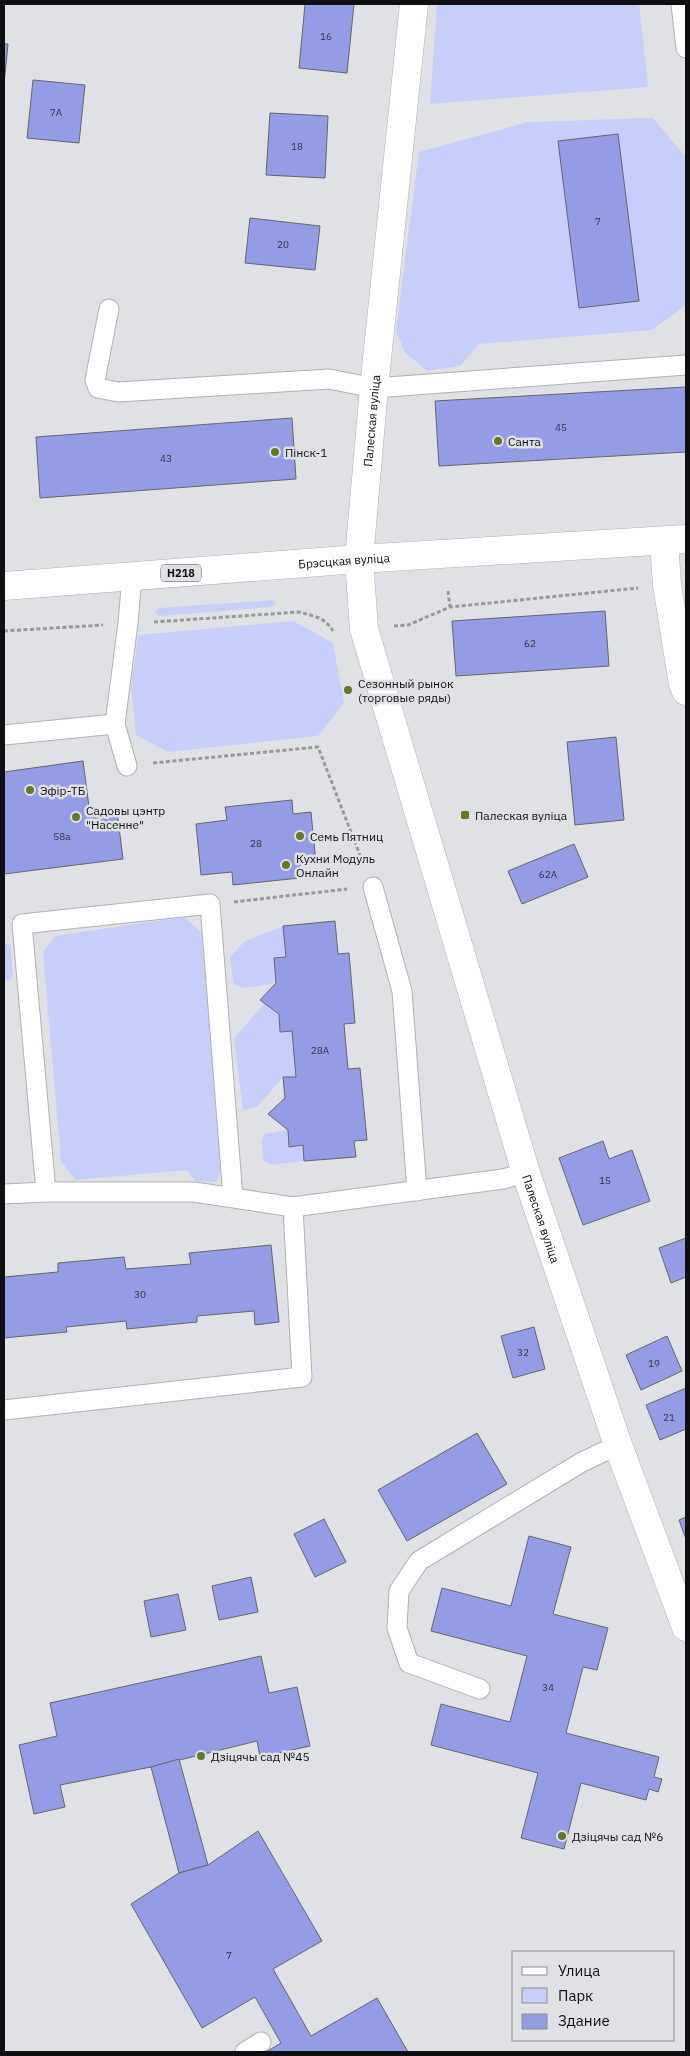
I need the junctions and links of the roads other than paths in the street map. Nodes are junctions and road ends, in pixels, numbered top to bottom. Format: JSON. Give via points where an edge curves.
{"nodes":[{"id":1,"x":414,"y":4,"type":"edge"},
{"id":2,"x":681,"y":4,"type":"edge"},
{"id":3,"x":686,"y":48,"type":"edge"},
{"id":4,"x":110,"y":309,"type":"dead end"},
{"id":5,"x":686,"y":365,"type":"edge"},
{"id":6,"x":374,"y":388,"type":"junction"},
{"id":7,"x":675,"y":540,"type":"edge"},
{"id":8,"x":359,"y":560,"type":"junction"},
{"id":9,"x":132,"y":577,"type":"junction"},
{"id":10,"x":4,"y":586,"type":"edge"},
{"id":11,"x":686,"y":691,"type":"edge"},
{"id":12,"x":115,"y":724,"type":"junction"},
{"id":13,"x":4,"y":736,"type":"edge"},
{"id":14,"x":127,"y":766,"type":"road end"},
{"id":15,"x":373,"y":887,"type":"road end"},
{"id":16,"x":13,"y":925,"type":"edge"},
{"id":17,"x":526,"y":1173,"type":"junction"},
{"id":18,"x":417,"y":1191,"type":"junction"},
{"id":19,"x":46,"y":1192,"type":"junction"},
{"id":20,"x":4,"y":1194,"type":"edge"},
{"id":21,"x":233,"y":1198,"type":"junction"},
{"id":22,"x":293,"y":1207,"type":"junction"},
{"id":23,"x":4,"y":1410,"type":"edge"},
{"id":24,"x":618,"y":1445,"type":"junction"},
{"id":25,"x":686,"y":1627,"type":"edge"},
{"id":26,"x":480,"y":1689,"type":"dead end"}],
"edges":[{"from":1,"to":6,"type":"street","name":"Палеская вуліца"},
{"from":2,"to":3,"type":"lane"},
{"from":4,"to":6,"type":"lane","via":[[95,380],[98,388],[118,392],[329,379]]},
{"from":5,"to":6,"type":"lane"},
{"from":6,"to":8,"type":"street","name":"Палеская вуліца"},
{"from":7,"to":8,"type":"street","name":"Брэсцкая вуліца","number":"Н218"},
{"from":7,"to":11,"type":"street","via":[[667,585]]},
{"from":8,"to":9,"type":"street","name":"Брэсцкая вуліца","number":"Н218"},
{"from":8,"to":17,"type":"street","name":"Палеская вуліца","via":[[364,629]]},
{"from":9,"to":10,"type":"street","name":"Брэсцкая вуліца","number":"Н218"},
{"from":9,"to":12,"type":"lane"},
{"from":12,"to":13,"type":"lane"},
{"from":12,"to":14,"type":"lane"},
{"from":15,"to":18,"type":"lane","via":[[402,991]]},
{"from":16,"to":19,"type":"lane"},
{"from":16,"to":21,"type":"lane","via":[[210,904]]},
{"from":17,"to":18,"type":"lane"},
{"from":17,"to":24,"type":"street","name":"Палеская вуліца"},
{"from":18,"to":22,"type":"lane"},
{"from":19,"to":20,"type":"lane"},
{"from":19,"to":21,"type":"lane","via":[[194,1192]]},
{"from":21,"to":22,"type":"lane"},
{"from":22,"to":23,"type":"lane","via":[[302,1377]]},
{"from":24,"to":25,"type":"street","name":"Палеская вуліца"},
{"from":24,"to":26,"type":"lane","via":[[582,1462],[419,1561],[399,1591],[396,1628],[409,1663]]}]}
